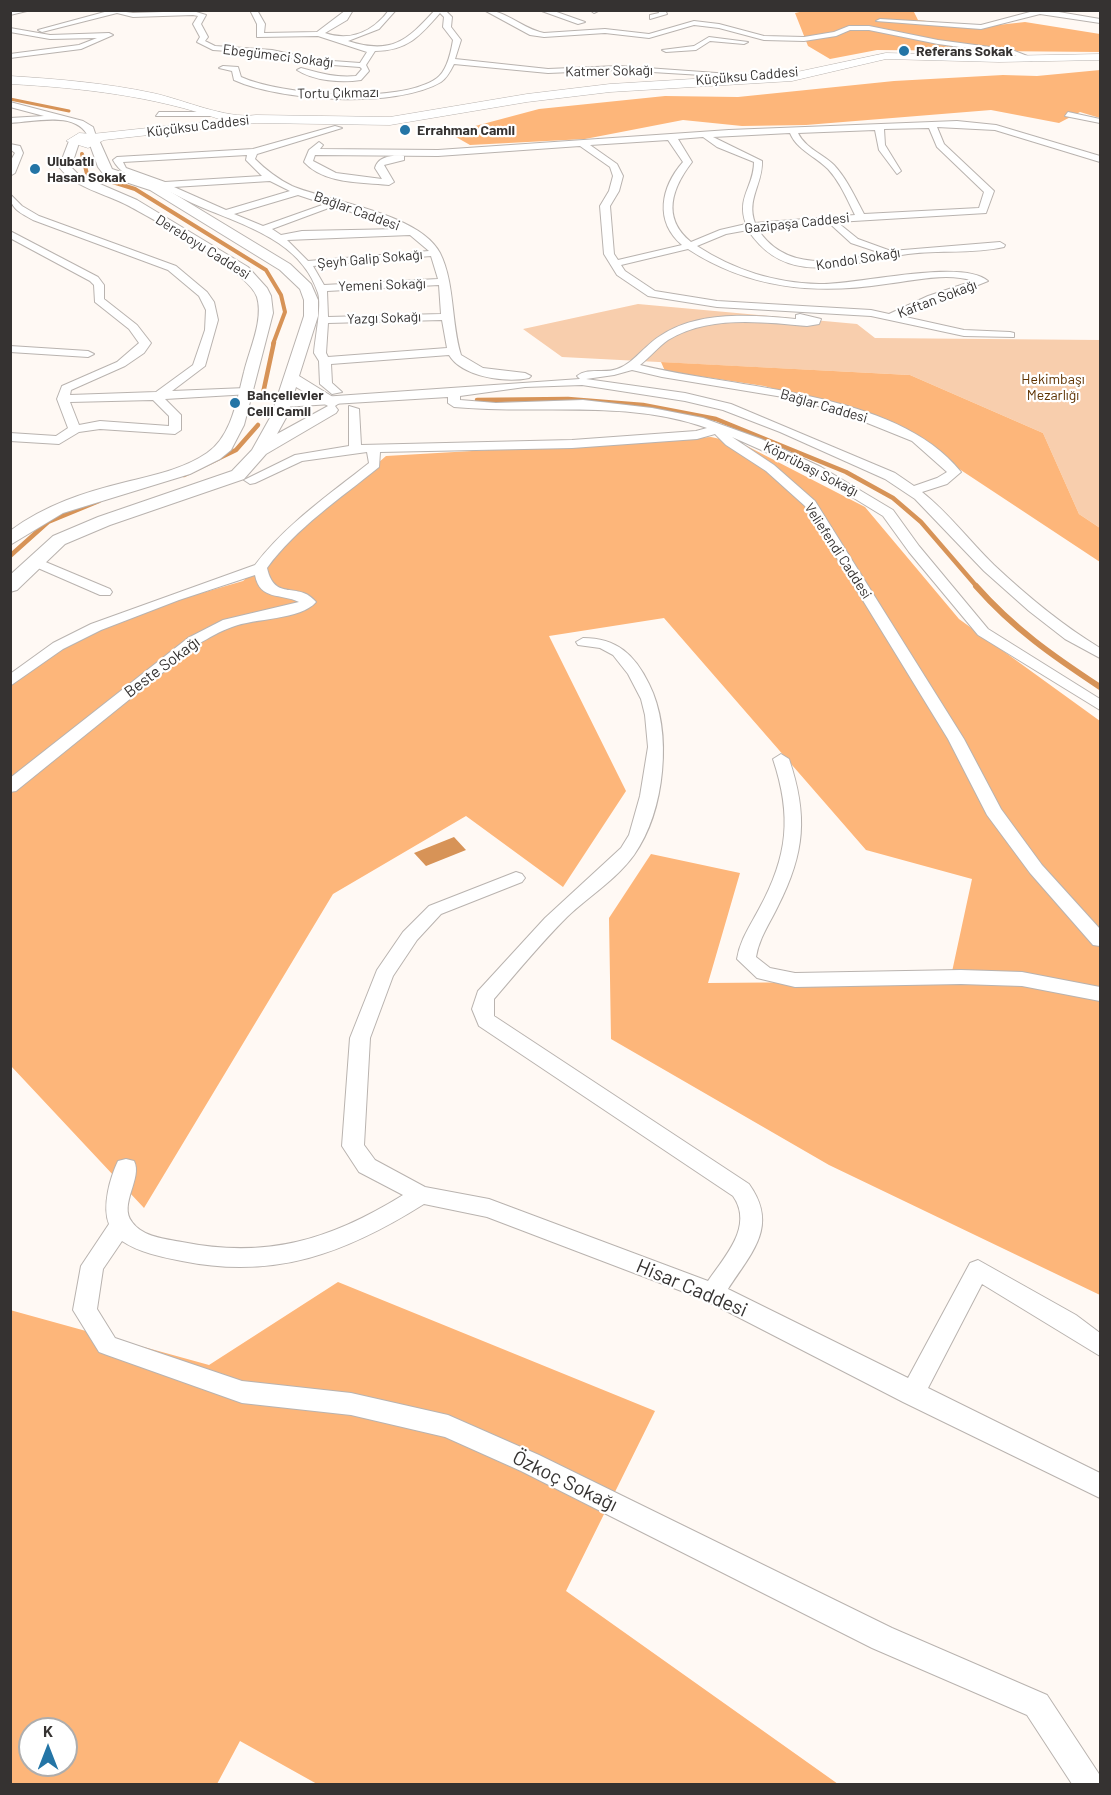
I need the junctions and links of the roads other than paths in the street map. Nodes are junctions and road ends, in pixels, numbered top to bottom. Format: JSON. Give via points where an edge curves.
{"nodes":[{"id":1,"x":28,"y":10,"type":"edge"},
{"id":2,"x":253,"y":10,"type":"edge"},
{"id":3,"x":350,"y":10,"type":"edge"},
{"id":4,"x":393,"y":10,"type":"edge"},
{"id":5,"x":440,"y":10,"type":"edge"},
{"id":6,"x":487,"y":10,"type":"edge"},
{"id":7,"x":542,"y":10,"type":"edge"},
{"id":8,"x":661,"y":10,"type":"edge"},
{"id":9,"x":121,"y":11,"type":"edge"},
{"id":10,"x":1034,"y":11,"type":"edge"},
{"id":11,"x":10,"y":13,"type":"edge"},
{"id":12,"x":66,"y":14,"type":"dead end"},
{"id":13,"x":653,"y":17,"type":"dead end"},
{"id":14,"x":83,"y":19,"type":"junction"},
{"id":15,"x":1101,"y":21,"type":"edge"},
{"id":16,"x":581,"y":22,"type":"dead end"},
{"id":17,"x":10,"y":30,"type":"edge"},
{"id":18,"x":842,"y":31,"type":"junction"},
{"id":19,"x":26,"y":33,"type":"junction"},
{"id":20,"x":319,"y":34,"type":"junction"},
{"id":21,"x":10,"y":36,"type":"edge"},
{"id":22,"x":764,"y":38,"type":"junction"},
{"id":23,"x":339,"y":41,"type":"junction"},
{"id":24,"x":368,"y":49,"type":"junction"},
{"id":25,"x":666,"y":50,"type":"dead end"},
{"id":26,"x":10,"y":56,"type":"edge"},
{"id":27,"x":1101,"y":56,"type":"edge"},
{"id":28,"x":1030,"y":58,"type":"junction"},
{"id":29,"x":451,"y":62,"type":"junction"},
{"id":30,"x":362,"y":65,"type":"junction"},
{"id":31,"x":223,"y":68,"type":"dead end"},
{"id":32,"x":301,"y":70,"type":"dead end"},
{"id":33,"x":768,"y":77,"type":"junction"},
{"id":34,"x":10,"y":80,"type":"edge"},
{"id":35,"x":10,"y":104,"type":"edge"},
{"id":36,"x":159,"y":114,"type":"dead end"},
{"id":37,"x":1068,"y":114,"type":"dead end"},
{"id":38,"x":430,"y":115,"type":"junction"},
{"id":39,"x":60,"y":116,"type":"junction"},
{"id":40,"x":256,"y":118,"type":"junction"},
{"id":41,"x":233,"y":120,"type":"junction"},
{"id":42,"x":10,"y":121,"type":"edge"},
{"id":43,"x":1101,"y":121,"type":"edge"},
{"id":44,"x":218,"y":122,"type":"junction"},
{"id":45,"x":274,"y":124,"type":"junction"},
{"id":46,"x":340,"y":124,"type":"junction"},
{"id":47,"x":932,"y":125,"type":"junction"},
{"id":48,"x":880,"y":127,"type":"junction"},
{"id":49,"x":793,"y":130,"type":"junction"},
{"id":50,"x":705,"y":135,"type":"junction"},
{"id":51,"x":670,"y":137,"type":"junction"},
{"id":52,"x":95,"y":139,"type":"junction"},
{"id":53,"x":73,"y":142,"type":"junction"},
{"id":54,"x":10,"y":146,"type":"edge"},
{"id":55,"x":585,"y":146,"type":"junction"},
{"id":56,"x":522,"y":147,"type":"junction"},
{"id":57,"x":254,"y":152,"type":"junction"},
{"id":58,"x":312,"y":152,"type":"junction"},
{"id":59,"x":526,"y":156,"type":"dead end"},
{"id":60,"x":1101,"y":159,"type":"edge"},
{"id":61,"x":897,"y":171,"type":"dead end"},
{"id":62,"x":10,"y":172,"type":"edge"},
{"id":63,"x":272,"y":178,"type":"junction"},
{"id":64,"x":164,"y":185,"type":"junction"},
{"id":65,"x":301,"y":191,"type":"junction"},
{"id":66,"x":10,"y":197,"type":"edge"},
{"id":67,"x":335,"y":203,"type":"junction"},
{"id":68,"x":226,"y":213,"type":"junction"},
{"id":69,"x":860,"y":216,"type":"junction"},
{"id":70,"x":830,"y":219,"type":"junction"},
{"id":71,"x":751,"y":226,"type":"junction"},
{"id":72,"x":263,"y":229,"type":"junction"},
{"id":73,"x":413,"y":232,"type":"junction"},
{"id":74,"x":10,"y":234,"type":"edge"},
{"id":75,"x":280,"y":239,"type":"junction"},
{"id":76,"x":1000,"y":245,"type":"dead end"},
{"id":77,"x":689,"y":246,"type":"junction"},
{"id":78,"x":251,"y":247,"type":"junction"},
{"id":79,"x":435,"y":253,"type":"junction"},
{"id":80,"x":895,"y":253,"type":"junction"},
{"id":81,"x":305,"y":264,"type":"junction"},
{"id":82,"x":615,"y":264,"type":"junction"},
{"id":83,"x":444,"y":282,"type":"junction"},
{"id":84,"x":320,"y":288,"type":"junction"},
{"id":85,"x":767,"y":308,"type":"junction"},
{"id":86,"x":447,"y":317,"type":"junction"},
{"id":87,"x":891,"y":317,"type":"junction"},
{"id":88,"x":322,"y":320,"type":"junction"},
{"id":89,"x":1010,"y":335,"type":"dead end"},
{"id":90,"x":10,"y":349,"type":"edge"},
{"id":91,"x":454,"y":351,"type":"junction"},
{"id":92,"x":88,"y":354,"type":"dead end"},
{"id":93,"x":325,"y":361,"type":"junction"},
{"id":94,"x":631,"y":366,"type":"junction"},
{"id":95,"x":614,"y":372,"type":"junction"},
{"id":96,"x":290,"y":377,"type":"junction"},
{"id":97,"x":595,"y":383,"type":"junction"},
{"id":98,"x":158,"y":397,"type":"junction"},
{"id":99,"x":257,"y":397,"type":"junction"},
{"id":100,"x":454,"y":398,"type":"junction"},
{"id":101,"x":63,"y":399,"type":"junction"},
{"id":102,"x":333,"y":401,"type":"junction"},
{"id":103,"x":353,"y":409,"type":"junction"},
{"id":104,"x":264,"y":413,"type":"junction"},
{"id":105,"x":75,"y":429,"type":"junction"},
{"id":106,"x":718,"y":429,"type":"junction"},
{"id":107,"x":10,"y":437,"type":"edge"},
{"id":108,"x":355,"y":449,"type":"junction"},
{"id":109,"x":373,"y":449,"type":"junction"},
{"id":110,"x":259,"y":452,"type":"junction"},
{"id":111,"x":250,"y":480,"type":"dead end"},
{"id":112,"x":912,"y":491,"type":"junction"},
{"id":113,"x":12,"y":537,"type":"edge"},
{"id":114,"x":36,"y":561,"type":"junction"},
{"id":115,"x":260,"y":568,"type":"junction"},
{"id":116,"x":10,"y":586,"type":"edge"},
{"id":117,"x":105,"y":592,"type":"dead end"},
{"id":118,"x":583,"y":642,"type":"dead end"},
{"id":119,"x":1101,"y":654,"type":"edge"},
{"id":120,"x":10,"y":682,"type":"edge"},
{"id":121,"x":1101,"y":705,"type":"edge"},
{"id":122,"x":780,"y":759,"type":"dead end"},
{"id":123,"x":10,"y":787,"type":"edge"},
{"id":124,"x":516,"y":878,"type":"dead end"},
{"id":125,"x":1101,"y":940,"type":"edge"},
{"id":126,"x":1101,"y":994,"type":"edge"},
{"id":127,"x":126,"y":1167,"type":"dead end"},
{"id":128,"x":421,"y":1195,"type":"junction"},
{"id":129,"x":121,"y":1225,"type":"junction"},
{"id":130,"x":713,"y":1293,"type":"junction"},
{"id":131,"x":1101,"y":1346,"type":"edge"},
{"id":132,"x":912,"y":1394,"type":"junction"},
{"id":133,"x":1101,"y":1486,"type":"edge"},
{"id":134,"x":1089,"y":1785,"type":"edge"}],
"edges":[{"from":1,"to":11,"type":"street"},
{"from":2,"to":20,"type":"street","via":[[261,24],[260,35]]},
{"from":3,"to":20,"type":"street"},
{"from":4,"to":23,"type":"street","via":[[372,32]]},
{"from":5,"to":24,"type":"street","via":[[413,39],[388,49]]},
{"from":5,"to":29,"type":"street","via":[[448,17],[447,27],[457,40]]},
{"from":6,"to":22,"type":"street","via":[[544,35],[605,31],[650,36],[694,23]]},
{"from":7,"to":16,"type":"street"},
{"from":8,"to":13,"type":"street","via":[[663,14]]},
{"from":9,"to":14,"type":"street"},
{"from":9,"to":30,"type":"street","name":"Ebegümeci Sokağı","via":[[132,15],[202,15],[197,24],[204,37],[201,42],[213,48]]},
{"from":10,"to":15,"type":"street"},
{"from":10,"to":18,"type":"street","via":[[981,27],[871,20],[853,21],[844,25]]},
{"from":12,"to":14,"type":"street"},
{"from":14,"to":19,"type":"street"},
{"from":17,"to":19,"type":"street"},
{"from":18,"to":22,"type":"street","via":[[804,39]]},
{"from":18,"to":28,"type":"street","via":[[879,29]]},
{"from":19,"to":21,"type":"street"},
{"from":19,"to":26,"type":"street","via":[[50,37],[108,35],[81,47]]},
{"from":20,"to":23,"type":"street"},
{"from":22,"to":25,"type":"street","via":[[749,43],[709,39],[696,48]]},
{"from":23,"to":24,"type":"street"},
{"from":24,"to":30,"type":"street","via":[[371,51]]},
{"from":27,"to":28,"type":"main road","name":"Küçüksu Caddesi"},
{"from":28,"to":33,"type":"main road","name":"Küçüksu Caddesi","via":[[880,54]]},
{"from":28,"to":38,"type":"main road","name":"Küçüksu Caddesi","via":[[886,56],[792,77],[610,88]]},
{"from":29,"to":31,"type":"street","name":"Tortu Çıkmazı","via":[[440,80],[426,87],[346,96],[275,93],[243,82],[237,78],[236,69]]},
{"from":29,"to":33,"type":"street","name":"Katmer Sokağı","via":[[548,71],[619,68]]},
{"from":30,"to":32,"type":"street","via":[[366,69],[358,78],[351,79],[328,78]]},
{"from":33,"to":38,"type":"main road","name":"Küçüksu Caddesi","via":[[537,94]]},
{"from":34,"to":44,"type":"main road","via":[[117,88]]},
{"from":35,"to":39,"type":"street"},
{"from":36,"to":44,"type":"street"},
{"from":37,"to":43,"type":"street"},
{"from":38,"to":46,"type":"main road","name":"Küçüksu Caddesi"},
{"from":39,"to":42,"type":"street"},
{"from":39,"to":52,"type":"street","via":[[90,129]]},
{"from":39,"to":53,"type":"street"},
{"from":40,"to":41,"type":"main road","name":"Küçüksu Caddesi"},
{"from":40,"to":44,"type":"main road"},
{"from":40,"to":46,"type":"main road","name":"Küçüksu Caddesi"},
{"from":41,"to":44,"type":"main road"},
{"from":41,"to":45,"type":"main road"},
{"from":44,"to":45,"type":"main road","name":"Küçüksu Caddesi"},
{"from":44,"to":52,"type":"main road","name":"Küçüksu Caddesi"},
{"from":45,"to":46,"type":"main road","name":"Küçüksu Caddesi"},
{"from":46,"to":57,"type":"street"},
{"from":46,"to":58,"type":"street","via":[[333,136]]},
{"from":47,"to":48,"type":"street"},
{"from":47,"to":60,"type":"street","via":[[996,128]]},
{"from":47,"to":69,"type":"street","name":"Gazipaşa Caddesi","via":[[940,145],[989,191],[983,211]]},
{"from":48,"to":49,"type":"street"},
{"from":48,"to":61,"type":"street","via":[[881,148]]},
{"from":49,"to":50,"type":"street"},
{"from":49,"to":69,"type":"street","via":[[800,144],[836,170]]},
{"from":50,"to":51,"type":"street"},
{"from":50,"to":71,"type":"street","via":[[758,161],[760,169],[747,192]]},
{"from":51,"to":55,"type":"street"},
{"from":51,"to":77,"type":"street","via":[[688,162],[672,179],[667,219]]},
{"from":52,"to":53,"type":"main road","name":"Küçüksu Caddesi"},
{"from":52,"to":78,"type":"main road","via":[[108,172],[154,187]]},
{"from":53,"to":99,"type":"main road","name":"Dereboyu Caddesi","via":[[65,167],[75,178],[133,203],[258,282],[266,296],[266,315]]},
{"from":54,"to":62,"type":"street","via":[[17,148],[18,153]]},
{"from":55,"to":56,"type":"street"},
{"from":55,"to":59,"type":"street"},
{"from":55,"to":82,"type":"street","via":[[614,166],[618,176],[605,206],[609,254]]},
{"from":56,"to":58,"type":"street","via":[[438,153]]},
{"from":56,"to":58,"type":"street","via":[[385,160],[379,168],[389,182],[324,172],[308,162]]},
{"from":57,"to":63,"type":"street","name":"Bağlar Caddesi","via":[[250,160],[259,172]]},
{"from":57,"to":64,"type":"street","via":[[117,160],[123,170]]},
{"from":63,"to":64,"type":"street"},
{"from":63,"to":65,"type":"street","name":"Bağlar Caddesi"},
{"from":64,"to":68,"type":"street"},
{"from":65,"to":67,"type":"street","name":"Bağlar Caddesi"},
{"from":65,"to":68,"type":"street"},
{"from":66,"to":98,"type":"street","via":[[36,218],[172,268],[210,303],[210,329],[201,347],[199,366]]},
{"from":67,"to":72,"type":"street"},
{"from":67,"to":73,"type":"street","name":"Bağlar Caddesi"},
{"from":68,"to":72,"type":"street"},
{"from":69,"to":70,"type":"street","name":"Gazipaşa Caddesi"},
{"from":70,"to":71,"type":"street","name":"Gazipaşa Caddesi"},
{"from":70,"to":80,"type":"street","via":[[850,239]]},
{"from":71,"to":77,"type":"street","name":"Gazipaşa Caddesi"},
{"from":71,"to":80,"type":"street","name":"Kondol Sokağı","via":[[771,249],[798,264],[814,267]]},
{"from":72,"to":75,"type":"street"},
{"from":73,"to":75,"type":"street","via":[[302,234]]},
{"from":73,"to":79,"type":"street","name":"Bağlar Caddesi","via":[[427,241]]},
{"from":74,"to":101,"type":"street","via":[[94,279],[99,285],[99,300],[133,327],[145,343],[140,352],[124,362],[66,388]]},
{"from":75,"to":78,"type":"street"},
{"from":75,"to":81,"type":"street"},
{"from":76,"to":80,"type":"street","name":"Kondol Sokağı"},
{"from":77,"to":82,"type":"street","name":"Gazipaşa Caddesi"},
{"from":77,"to":87,"type":"street","name":"Kaftan Sokağı","via":[[748,276],[812,286],[838,288],[953,275],[974,276],[983,281]]},
{"from":78,"to":96,"type":"main road","via":[[296,276],[311,300],[310,316]]},
{"from":79,"to":81,"type":"street","name":"Şeyh Galip Sokağı"},
{"from":79,"to":83,"type":"street","name":"Bağlar Caddesi"},
{"from":81,"to":84,"type":"street"},
{"from":82,"to":85,"type":"street","via":[[631,281],[652,294],[674,300]]},
{"from":83,"to":84,"type":"street","name":"Yemeni Sokağı"},
{"from":83,"to":86,"type":"street","name":"Bağlar Caddesi"},
{"from":84,"to":88,"type":"street","via":[[324,295]]},
{"from":85,"to":87,"type":"street"},
{"from":85,"to":94,"type":"street","via":[[816,319],[807,323],[742,320],[688,327],[665,338]]},
{"from":86,"to":88,"type":"street","name":"Yazgı Sokağı"},
{"from":86,"to":91,"type":"street","name":"Bağlar Caddesi"},
{"from":87,"to":89,"type":"street","via":[[964,333]]},
{"from":88,"to":93,"type":"street","via":[[320,353]]},
{"from":90,"to":92,"type":"street"},
{"from":91,"to":93,"type":"street"},
{"from":91,"to":95,"type":"street","via":[[466,364],[510,376]]},
{"from":93,"to":102,"type":"street","via":[[326,384]]},
{"from":94,"to":95,"type":"street"},
{"from":94,"to":112,"type":"street","name":"Bağlar Caddesi","via":[[790,395],[844,409],[916,438],[955,472]]},
{"from":95,"to":97,"type":"street"},
{"from":96,"to":102,"type":"main road"},
{"from":96,"to":104,"type":"main road"},
{"from":97,"to":100,"type":"street","name":"Köprübaşı Sokağı","via":[[525,384]]},
{"from":97,"to":112,"type":"street","name":"Köprübaşı Sokağı","via":[[727,407],[846,456]]},
{"from":98,"to":99,"type":"street"},
{"from":98,"to":101,"type":"street"},
{"from":98,"to":105,"type":"street","via":[[175,415],[175,430],[100,425]]},
{"from":99,"to":104,"type":"main road"},
{"from":99,"to":104,"type":"main road","via":[[246,403]]},
{"from":100,"to":102,"type":"street","name":"Köprübaşı Sokağı"},
{"from":100,"to":103,"type":"street"},
{"from":100,"to":106,"type":"street","name":"Köprübaşı Sokağı","via":[[496,407],[583,405],[661,414]]},
{"from":101,"to":105,"type":"street"},
{"from":102,"to":103,"type":"street"},
{"from":102,"to":104,"type":"street"},
{"from":102,"to":110,"type":"main road"},
{"from":103,"to":108,"type":"street"},
{"from":104,"to":110,"type":"main road"},
{"from":104,"to":113,"type":"main road","via":[[232,435],[210,459],[43,516]]},
{"from":105,"to":107,"type":"street","via":[[59,440]]},
{"from":106,"to":109,"type":"street","via":[[697,435],[572,444]]},
{"from":106,"to":121,"type":"street","name":"Köprübaşı Sokağı","via":[[817,470],[888,513],[983,632]]},
{"from":106,"to":125,"type":"street","name":"Veliefendi Caddesi","via":[[730,442],[771,468],[810,504],[956,739],[993,811],[1036,869]]},
{"from":108,"to":109,"type":"street"},
{"from":108,"to":111,"type":"street","via":[[299,458]]},
{"from":109,"to":115,"type":"street","via":[[375,464],[312,514]]},
{"from":110,"to":114,"type":"main road","via":[[238,475],[59,540]]},
{"from":112,"to":119,"type":"street","name":"Köprübaşı Sokağı","via":[[1034,608]]},
{"from":114,"to":116,"type":"main road"},
{"from":114,"to":117,"type":"street"},
{"from":115,"to":120,"type":"street","via":[[96,627],[58,646]]},
{"from":115,"to":123,"type":"street","name":"Beste Sokağı","via":[[263,582],[272,592],[301,596],[309,602],[298,608],[228,623],[193,641]]},
{"from":118,"to":130,"type":"street","via":[[601,642],[616,648],[640,682],[656,728],[657,770],[635,841],[621,860],[563,910],[485,996],[482,1014],[486,1021],[741,1190],[753,1215],[751,1229]]},
{"from":122,"to":126,"type":"street","via":[[790,784],[796,819],[783,880],[747,946],[746,959],[764,973],[795,980],[1022,979]]},
{"from":124,"to":128,"type":"street","name":"Hisar Caddesi","via":[[435,910],[410,936],[384,975],[360,1038],[353,1146],[367,1166]]},
{"from":127,"to":129,"type":"street","via":[[118,1209]]},
{"from":128,"to":129,"type":"street","via":[[349,1238],[284,1256],[247,1259],[181,1252],[131,1236]]},
{"from":128,"to":130,"type":"street","name":"Hisar Caddesi","via":[[489,1208]]},
{"from":129,"to":134,"type":"street","name":"Özkoç Sokağı","via":[[92,1266],[85,1310],[107,1345],[242,1392],[351,1404],[447,1426],[530,1463],[882,1638],[1037,1705]]},
{"from":130,"to":132,"type":"street","name":"Hisar Caddesi"},
{"from":131,"to":132,"type":"street","via":[[1068,1322],[978,1270]]},
{"from":132,"to":133,"type":"street","name":"Hisar Caddesi"}]}
